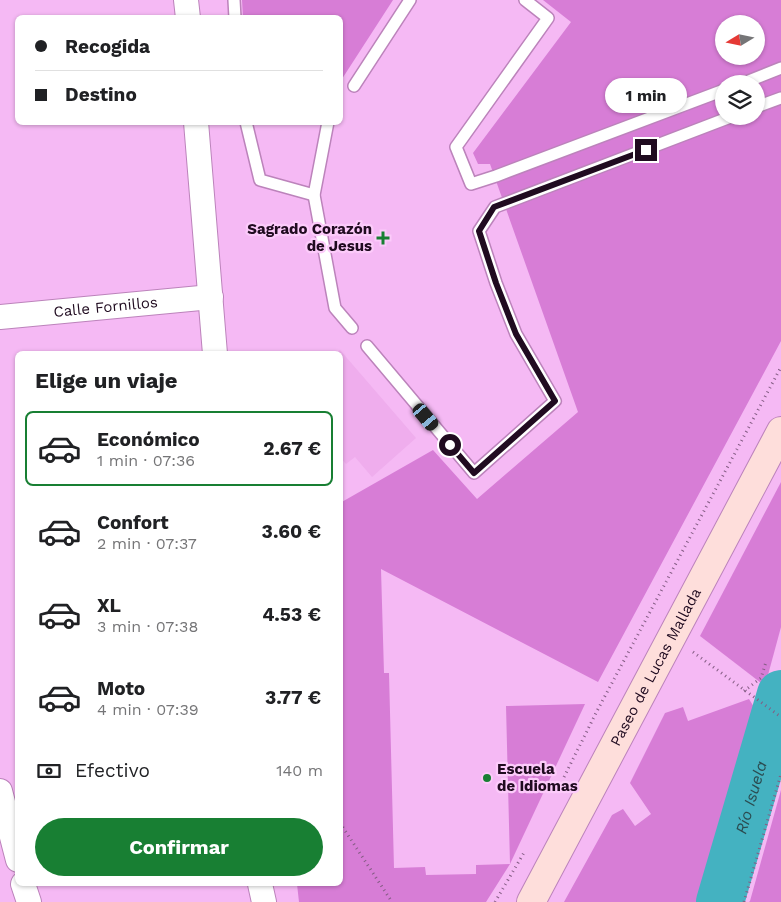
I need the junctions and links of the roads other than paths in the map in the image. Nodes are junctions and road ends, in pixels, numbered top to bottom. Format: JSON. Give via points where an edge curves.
{"nodes":[{"id":1,"x":186,"y":0,"type":"edge"},
{"id":2,"x":234,"y":0,"type":"edge"},
{"id":3,"x":410,"y":0,"type":"edge"},
{"id":4,"x":525,"y":0,"type":"edge"},
{"id":5,"x":188,"y":15,"type":"edge"},
{"id":6,"x":235,"y":15,"type":"edge"},
{"id":7,"x":781,"y":68,"type":"edge"},
{"id":8,"x":763,"y":75,"type":"edge"},
{"id":9,"x":354,"y":86,"type":"dead end"},
{"id":10,"x":715,"y":93,"type":"edge"},
{"id":11,"x":781,"y":98,"type":"edge"},
{"id":12,"x":765,"y":104,"type":"edge"},
{"id":13,"x":715,"y":123,"type":"edge"},
{"id":14,"x":196,"y":125,"type":"edge"},
{"id":15,"x":247,"y":125,"type":"edge"},
{"id":16,"x":327,"y":125,"type":"edge"},
{"id":17,"x":314,"y":195,"type":"junction"},
{"id":18,"x":211,"y":298,"type":"junction"},
{"id":19,"x":0,"y":317,"type":"edge"},
{"id":20,"x":352,"y":328,"type":"dead end"},
{"id":21,"x":367,"y":346,"type":"dead end"},
{"id":22,"x":216,"y":351,"type":"edge"},
{"id":23,"x":781,"y":431,"type":"edge"},
{"id":24,"x":0,"y":790,"type":"edge"},
{"id":25,"x":15,"y":848,"type":"edge"},
{"id":26,"x":24,"y":886,"type":"edge"},
{"id":27,"x":259,"y":886,"type":"edge"},
{"id":28,"x":260,"y":886,"type":"edge"},
{"id":29,"x":29,"y":902,"type":"edge"},
{"id":30,"x":259,"y":902,"type":"edge"},
{"id":31,"x":264,"y":902,"type":"edge"},
{"id":32,"x":531,"y":902,"type":"edge"}],
"edges":[{"from":1,"to":5,"type":"street"},
{"from":2,"to":6,"type":"lane"},
{"from":3,"to":9,"type":"lane"},
{"from":4,"to":10,"type":"lane","via":[[548,18],[456,147],[471,184]]},
{"from":7,"to":8,"type":"lane"},
{"from":11,"to":12,"type":"lane"},
{"from":13,"to":21,"type":"lane","via":[[494,207],[479,231],[516,334],[555,401],[474,473]]},
{"from":14,"to":18,"type":"street"},
{"from":15,"to":17,"type":"lane","via":[[260,180]]},
{"from":16,"to":17,"type":"lane"},
{"from":17,"to":20,"type":"lane","via":[[335,308]]},
{"from":18,"to":19,"type":"street","name":"Calle Fornillos"},
{"from":18,"to":22,"type":"street"},
{"from":23,"to":32,"type":"main road","name":"Paseo de Lucas Mallada"},
{"from":24,"to":25,"type":"street"},
{"from":26,"to":29,"type":"street"},
{"from":27,"to":30,"type":"street"},
{"from":28,"to":31,"type":"street"}]}
